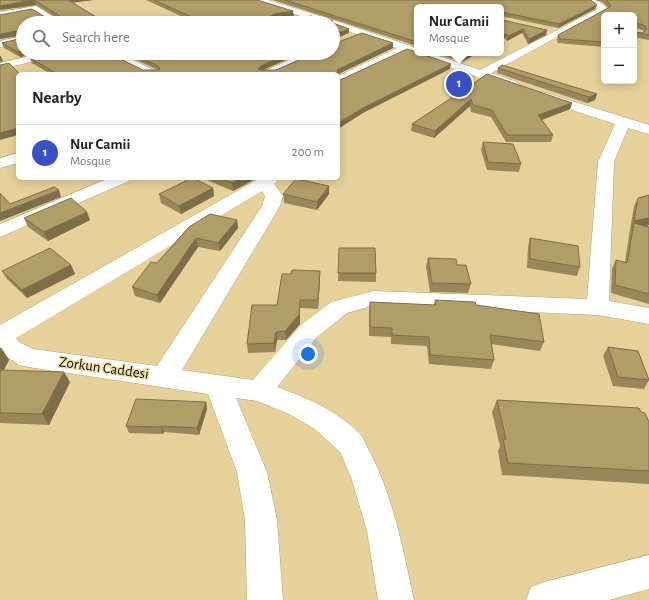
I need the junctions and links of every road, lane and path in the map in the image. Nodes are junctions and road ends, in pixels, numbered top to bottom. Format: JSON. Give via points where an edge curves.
{"nodes":[{"id":1,"x":259,"y":0,"type":"edge"},
{"id":2,"x":592,"y":0,"type":"edge"},
{"id":3,"x":0,"y":15,"type":"edge"},
{"id":4,"x":47,"y":16,"type":"edge"},
{"id":5,"x":313,"y":16,"type":"edge"},
{"id":6,"x":581,"y":22,"type":"junction"},
{"id":7,"x":340,"y":26,"type":"edge"},
{"id":8,"x":596,"y":26,"type":"edge"},
{"id":9,"x":545,"y":30,"type":"edge"},
{"id":10,"x":360,"y":33,"type":"junction"},
{"id":11,"x":560,"y":33,"type":"junction"},
{"id":12,"x":347,"y":39,"type":"edge"},
{"id":13,"x":16,"y":41,"type":"edge"},
{"id":14,"x":0,"y":44,"type":"edge"},
{"id":15,"x":406,"y":48,"type":"junction"},
{"id":16,"x":414,"y":51,"type":"edge"},
{"id":17,"x":427,"y":56,"type":"edge"},
{"id":18,"x":27,"y":60,"type":"edge"},
{"id":19,"x":124,"y":60,"type":"edge"},
{"id":20,"x":298,"y":60,"type":"edge"},
{"id":21,"x":0,"y":66,"type":"edge"},
{"id":22,"x":150,"y":72,"type":"edge"},
{"id":23,"x":271,"y":72,"type":"edge"},
{"id":24,"x":481,"y":74,"type":"junction"},
{"id":25,"x":340,"y":80,"type":"edge"},
{"id":26,"x":623,"y":122,"type":"junction"},
{"id":27,"x":649,"y":130,"type":"edge"},
{"id":28,"x":16,"y":159,"type":"edge"},
{"id":29,"x":0,"y":163,"type":"edge"},
{"id":30,"x":117,"y":180,"type":"edge"},
{"id":31,"x":268,"y":180,"type":"edge"},
{"id":32,"x":0,"y":231,"type":"edge"},
{"id":33,"x":598,"y":307,"type":"junction"},
{"id":34,"x":649,"y":316,"type":"edge"},
{"id":35,"x":0,"y":335,"type":"edge"},
{"id":36,"x":164,"y":377,"type":"junction"},
{"id":37,"x":217,"y":384,"type":"junction"},
{"id":38,"x":259,"y":391,"type":"junction"},
{"id":39,"x":649,"y":572,"type":"edge"},
{"id":40,"x":265,"y":600,"type":"edge"},
{"id":41,"x":396,"y":600,"type":"edge"},
{"id":42,"x":544,"y":600,"type":"edge"}],
"edges":[{"from":1,"to":5,"type":"main road"},
{"from":2,"to":6,"type":"main road","via":[[604,8]]},
{"from":3,"to":4,"type":"main road","via":[[36,9]]},
{"from":6,"to":8,"type":"main road"},
{"from":6,"to":11,"type":"main road"},
{"from":7,"to":10,"type":"main road"},
{"from":9,"to":11,"type":"main road"},
{"from":10,"to":12,"type":"main road"},
{"from":10,"to":15,"type":"main road"},
{"from":11,"to":24,"type":"main road"},
{"from":13,"to":14,"type":"main road"},
{"from":15,"to":16,"type":"main road"},
{"from":15,"to":25,"type":"main road"},
{"from":17,"to":24,"type":"main road"},
{"from":18,"to":21,"type":"main road"},
{"from":19,"to":22,"type":"main road"},
{"from":20,"to":23,"type":"main road"},
{"from":24,"to":26,"type":"main road"},
{"from":26,"to":27,"type":"main road"},
{"from":26,"to":33,"type":"main road","via":[[606,162]]},
{"from":28,"to":29,"type":"main road"},
{"from":30,"to":32,"type":"main road"},
{"from":31,"to":35,"type":"main road"},
{"from":31,"to":36,"type":"main road","via":[[274,196],[271,206]]},
{"from":33,"to":34,"type":"main road"},
{"from":33,"to":38,"type":"main road","via":[[374,298],[339,307],[309,331]]},
{"from":35,"to":36,"type":"main road","name":"Zorkun Caddesi","via":[[10,348],[28,358]]},
{"from":36,"to":37,"type":"main road","name":"Zorkun Caddesi"},
{"from":37,"to":38,"type":"main road","name":"Zorkun Caddesi"},
{"from":37,"to":40,"type":"main road","via":[[252,472],[261,520]]},
{"from":38,"to":41,"type":"main road","name":"Zorkun Caddesi","via":[[325,420],[350,443],[366,476],[383,531]]},
{"from":39,"to":42,"type":"main road"}]}
